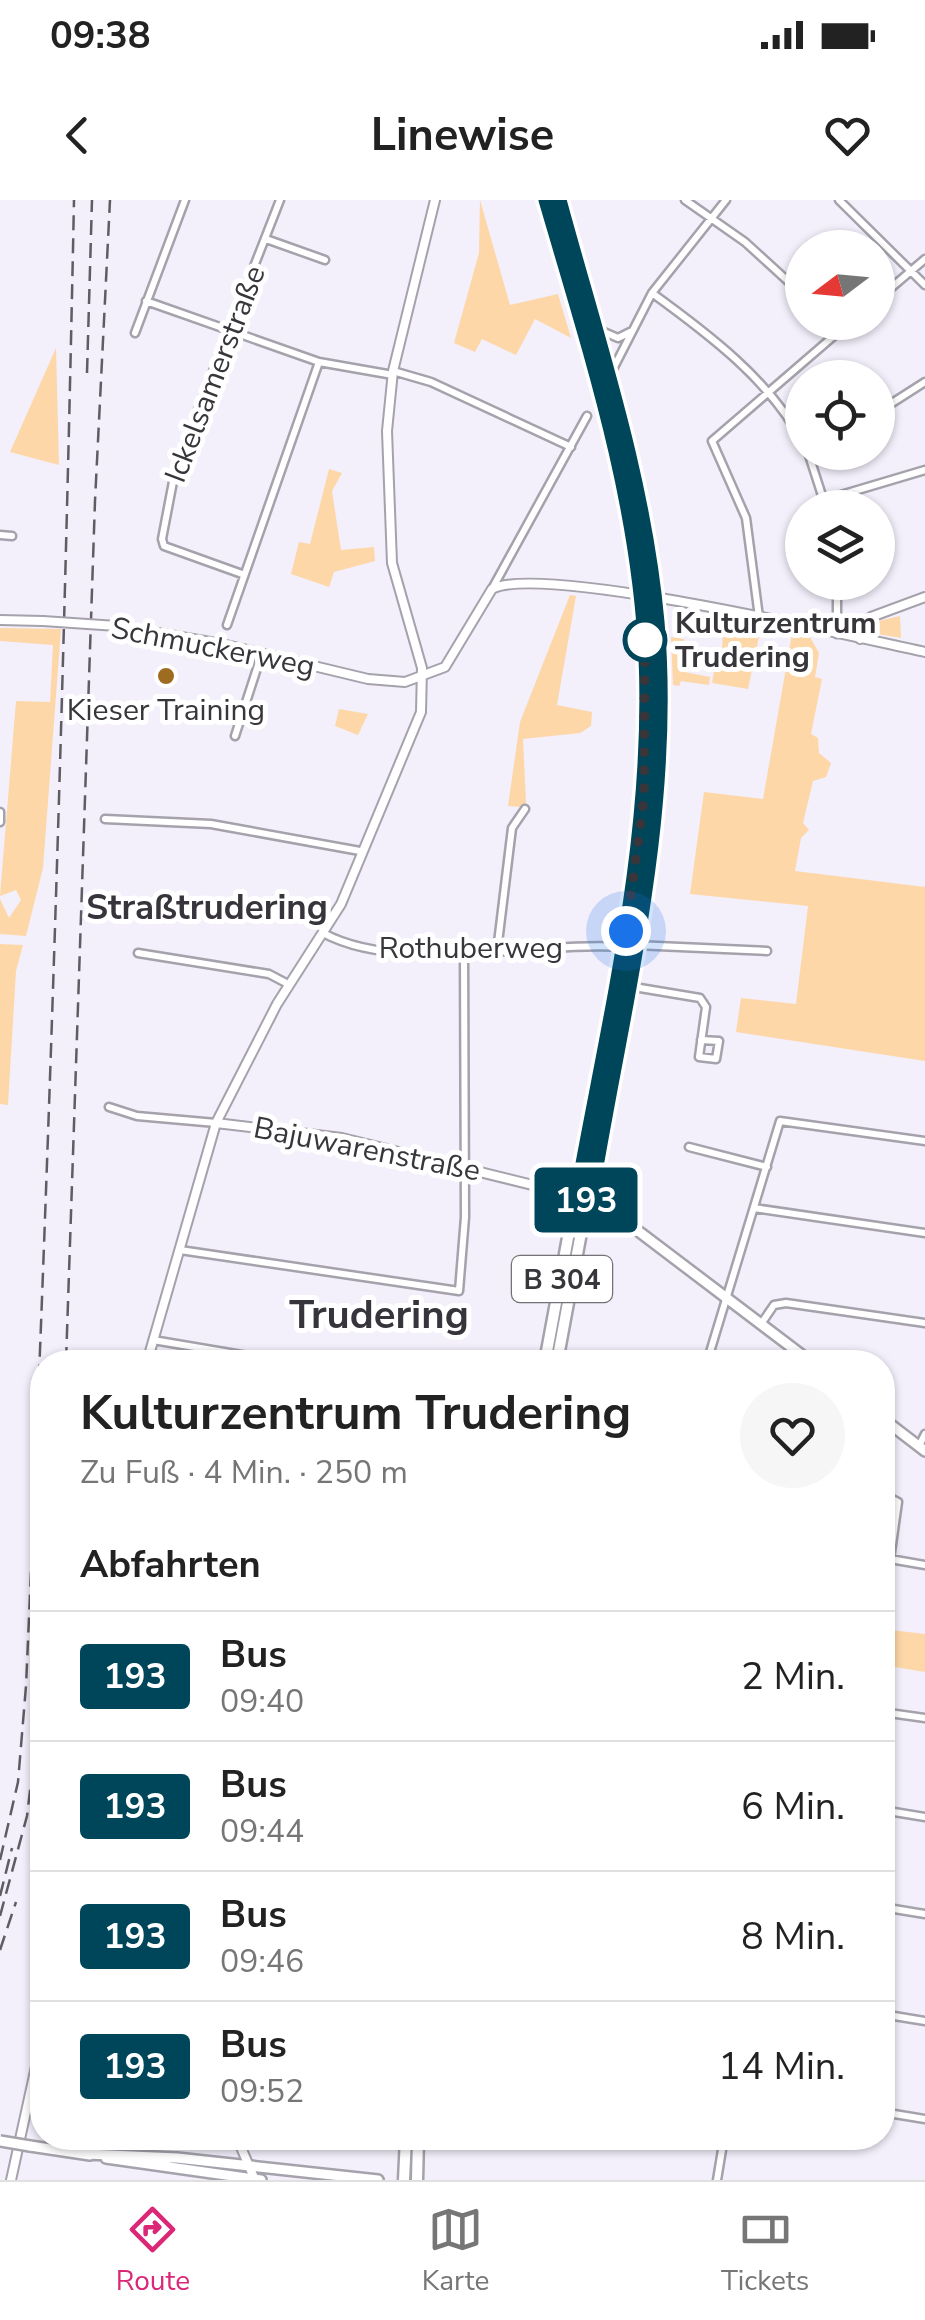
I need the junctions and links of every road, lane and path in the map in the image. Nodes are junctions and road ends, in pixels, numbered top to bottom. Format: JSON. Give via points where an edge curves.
{"nodes":[{"id":1,"x":185,"y":200,"type":"edge"},
{"id":2,"x":280,"y":200,"type":"edge"},
{"id":3,"x":436,"y":200,"type":"edge"},
{"id":4,"x":546,"y":200,"type":"edge"},
{"id":5,"x":560,"y":200,"type":"edge"},
{"id":6,"x":685,"y":200,"type":"edge"},
{"id":7,"x":726,"y":200,"type":"edge"},
{"id":8,"x":839,"y":200,"type":"edge"},
{"id":9,"x":712,"y":216,"type":"junction"},
{"id":10,"x":266,"y":239,"type":"junction"},
{"id":11,"x":925,"y":259,"type":"edge"},
{"id":12,"x":326,"y":260,"type":"dead end"},
{"id":13,"x":912,"y":270,"type":"junction"},
{"id":14,"x":785,"y":279,"type":"edge"},
{"id":15,"x":895,"y":284,"type":"edge"},
{"id":16,"x":925,"y":285,"type":"edge"},
{"id":17,"x":652,"y":293,"type":"junction"},
{"id":18,"x":146,"y":301,"type":"junction"},
{"id":19,"x":596,"y":328,"type":"junction"},
{"id":20,"x":634,"y":328,"type":"junction"},
{"id":21,"x":232,"y":331,"type":"junction"},
{"id":22,"x":135,"y":333,"type":"dead end"},
{"id":23,"x":831,"y":340,"type":"edge"},
{"id":24,"x":319,"y":362,"type":"junction"},
{"id":25,"x":393,"y":373,"type":"junction"},
{"id":26,"x":610,"y":376,"type":"junction"},
{"id":27,"x":925,"y":382,"type":"edge"},
{"id":28,"x":768,"y":393,"type":"junction"},
{"id":29,"x":895,"y":401,"type":"edge"},
{"id":30,"x":587,"y":416,"type":"dead end"},
{"id":31,"x":785,"y":417,"type":"edge"},
{"id":32,"x":572,"y":447,"type":"junction"},
{"id":33,"x":925,"y":470,"type":"edge"},
{"id":34,"x":866,"y":490,"type":"edge"},
{"id":35,"x":0,"y":534,"type":"edge"},
{"id":36,"x":12,"y":536,"type":"dead end"},
{"id":37,"x":242,"y":574,"type":"junction"},
{"id":38,"x":492,"y":589,"type":"junction"},
{"id":39,"x":640,"y":597,"type":"junction"},
{"id":40,"x":925,"y":597,"type":"edge"},
{"id":41,"x":654,"y":600,"type":"junction"},
{"id":42,"x":837,"y":600,"type":"edge"},
{"id":43,"x":759,"y":618,"type":"junction"},
{"id":44,"x":0,"y":620,"type":"edge"},
{"id":45,"x":228,"y":625,"type":"dead end"},
{"id":46,"x":838,"y":634,"type":"junction"},
{"id":47,"x":860,"y":639,"type":"junction"},
{"id":48,"x":925,"y":652,"type":"edge"},
{"id":49,"x":262,"y":653,"type":"junction"},
{"id":50,"x":423,"y":678,"type":"junction"},
{"id":51,"x":235,"y":736,"type":"dead end"},
{"id":52,"x":525,"y":808,"type":"dead end"},
{"id":53,"x":0,"y":812,"type":"edge"},
{"id":54,"x":105,"y":819,"type":"dead end"},
{"id":55,"x":0,"y":822,"type":"edge"},
{"id":56,"x":360,"y":851,"type":"junction"},
{"id":57,"x":324,"y":933,"type":"junction"},
{"id":58,"x":636,"y":945,"type":"junction"},
{"id":59,"x":623,"y":947,"type":"junction"},
{"id":60,"x":767,"y":950,"type":"dead end"},
{"id":61,"x":464,"y":951,"type":"junction"},
{"id":62,"x":497,"y":952,"type":"junction"},
{"id":63,"x":138,"y":954,"type":"dead end"},
{"id":64,"x":288,"y":984,"type":"junction"},
{"id":65,"x":628,"y":986,"type":"junction"},
{"id":66,"x":701,"y":1040,"type":"dead end"},
{"id":67,"x":108,"y":1107,"type":"dead end"},
{"id":68,"x":216,"y":1123,"type":"junction"},
{"id":69,"x":925,"y":1141,"type":"edge"},
{"id":70,"x":689,"y":1147,"type":"dead end"},
{"id":71,"x":464,"y":1166,"type":"junction"},
{"id":72,"x":767,"y":1168,"type":"junction"},
{"id":73,"x":577,"y":1196,"type":"junction"},
{"id":74,"x":590,"y":1202,"type":"junction"},
{"id":75,"x":754,"y":1208,"type":"junction"},
{"id":76,"x":925,"y":1233,"type":"edge"},
{"id":77,"x":180,"y":1250,"type":"junction"},
{"id":78,"x":726,"y":1298,"type":"junction"},
{"id":79,"x":925,"y":1323,"type":"edge"},
{"id":80,"x":761,"y":1324,"type":"junction"},
{"id":81,"x":154,"y":1340,"type":"junction"},
{"id":82,"x":151,"y":1350,"type":"edge"},
{"id":83,"x":213,"y":1350,"type":"edge"},
{"id":84,"x":548,"y":1350,"type":"edge"},
{"id":85,"x":559,"y":1350,"type":"edge"},
{"id":86,"x":711,"y":1350,"type":"edge"},
{"id":87,"x":795,"y":1350,"type":"edge"},
{"id":88,"x":895,"y":1428,"type":"edge"},
{"id":89,"x":925,"y":1434,"type":"edge"},
{"id":90,"x":922,"y":1448,"type":"edge"},
{"id":91,"x":895,"y":1560,"type":"edge"},
{"id":92,"x":925,"y":1565,"type":"edge"},
{"id":93,"x":895,"y":1714,"type":"edge"},
{"id":94,"x":925,"y":1718,"type":"edge"},
{"id":95,"x":895,"y":1812,"type":"edge"},
{"id":96,"x":925,"y":1817,"type":"edge"},
{"id":97,"x":895,"y":1909,"type":"edge"},
{"id":98,"x":925,"y":1914,"type":"edge"},
{"id":99,"x":895,"y":2016,"type":"edge"},
{"id":100,"x":925,"y":2021,"type":"edge"},
{"id":101,"x":30,"y":2093,"type":"edge"},
{"id":102,"x":895,"y":2114,"type":"edge"},
{"id":103,"x":925,"y":2119,"type":"edge"},
{"id":104,"x":0,"y":2141,"type":"edge"},
{"id":105,"x":30,"y":2146,"type":"edge"},
{"id":106,"x":59,"y":2150,"type":"edge"},
{"id":107,"x":242,"y":2150,"type":"edge"},
{"id":108,"x":405,"y":2150,"type":"edge"},
{"id":109,"x":417,"y":2150,"type":"edge"},
{"id":110,"x":722,"y":2150,"type":"edge"},
{"id":111,"x":88,"y":2154,"type":"junction"},
{"id":112,"x":249,"y":2166,"type":"junction"},
{"id":113,"x":11,"y":2180,"type":"edge"},
{"id":114,"x":257,"y":2180,"type":"edge"},
{"id":115,"x":378,"y":2180,"type":"edge"},
{"id":116,"x":404,"y":2180,"type":"edge"},
{"id":117,"x":416,"y":2180,"type":"edge"},
{"id":118,"x":717,"y":2180,"type":"edge"}],
"edges":[{"from":1,"to":18,"type":"street"},
{"from":2,"to":10,"type":"street","name":"Ickelsamerstraße"},
{"from":3,"to":25,"type":"street"},
{"from":4,"to":39,"type":"main road","number":"B 304","via":[[612,429]]},
{"from":5,"to":19,"type":"main road","number":"B 304"},
{"from":6,"to":9,"type":"street"},
{"from":7,"to":9,"type":"street"},
{"from":8,"to":13,"type":"street"},
{"from":9,"to":14,"type":"street"},
{"from":9,"to":17,"type":"street"},
{"from":10,"to":12,"type":"street","name":"Ickelsamerstraße"},
{"from":10,"to":21,"type":"street","name":"Ickelsamerstraße"},
{"from":11,"to":13,"type":"street"},
{"from":13,"to":15,"type":"street"},
{"from":13,"to":16,"type":"street"},
{"from":17,"to":20,"type":"street"},
{"from":17,"to":28,"type":"street","via":[[700,327]]},
{"from":18,"to":21,"type":"street"},
{"from":18,"to":22,"type":"street"},
{"from":19,"to":20,"type":"street","via":[[618,338]]},
{"from":19,"to":26,"type":"main road","number":"B 304"},
{"from":20,"to":26,"type":"street"},
{"from":21,"to":24,"type":"street"},
{"from":21,"to":37,"type":"street","name":"Ickelsamerstraße","via":[[176,466],[162,540]]},
{"from":23,"to":28,"type":"street"},
{"from":24,"to":25,"type":"street"},
{"from":24,"to":37,"type":"street"},
{"from":25,"to":32,"type":"street","via":[[431,382]]},
{"from":25,"to":50,"type":"street","via":[[387,431],[391,552]]},
{"from":26,"to":41,"type":"main road","number":"B 304","via":[[632,462]]},
{"from":27,"to":29,"type":"street"},
{"from":28,"to":31,"type":"street"},
{"from":28,"to":43,"type":"street","via":[[712,443],[746,518]]},
{"from":30,"to":32,"type":"street"},
{"from":32,"to":38,"type":"street"},
{"from":33,"to":34,"type":"street"},
{"from":35,"to":36,"type":"street"},
{"from":37,"to":45,"type":"street"},
{"from":38,"to":39,"type":"street","via":[[538,582]]},
{"from":38,"to":50,"type":"street","via":[[445,667]]},
{"from":39,"to":41,"type":"street"},
{"from":39,"to":59,"type":"main road","number":"B 304","via":[[645,772]]},
{"from":40,"to":47,"type":"street","via":[[871,617]]},
{"from":41,"to":43,"type":"street"},
{"from":41,"to":58,"type":"main road","number":"B 304","via":[[657,773]]},
{"from":42,"to":46,"type":"street"},
{"from":43,"to":46,"type":"street"},
{"from":44,"to":49,"type":"street","name":"Schmuckerweg","bridge":true,"via":[[117,626]]},
{"from":46,"to":47,"type":"street"},
{"from":47,"to":48,"type":"street"},
{"from":49,"to":50,"type":"street","name":"Schmuckerweg","via":[[383,682]]},
{"from":49,"to":51,"type":"street"},
{"from":50,"to":56,"type":"street","via":[[418,722]]},
{"from":52,"to":62,"type":"street","via":[[512,828]]},
{"from":53,"to":55,"type":"street"},
{"from":54,"to":56,"type":"street","via":[[211,824]]},
{"from":56,"to":57,"type":"street"},
{"from":57,"to":61,"type":"street","name":"Rothuberweg","via":[[372,950]]},
{"from":57,"to":64,"type":"street"},
{"from":58,"to":60,"type":"street"},
{"from":58,"to":65,"type":"main road","number":"B 304"},
{"from":59,"to":62,"type":"street","name":"Rothuberweg"},
{"from":59,"to":73,"type":"main road","number":"B 304"},
{"from":61,"to":62,"type":"street","name":"Rothuberweg"},
{"from":61,"to":71,"type":"street"},
{"from":63,"to":64,"type":"street","via":[[269,974]]},
{"from":64,"to":68,"type":"street"},
{"from":65,"to":66,"type":"street","via":[[700,998],[706,1007]]},
{"from":65,"to":74,"type":"main road","number":"B 304"},
{"from":67,"to":68,"type":"street","name":"Bajuwarenstraße"},
{"from":68,"to":71,"type":"street","name":"Bajuwarenstraße","via":[[330,1136]]},
{"from":68,"to":77,"type":"street"},
{"from":69,"to":72,"type":"street","via":[[783,1120]]},
{"from":70,"to":72,"type":"street"},
{"from":71,"to":73,"type":"street","name":"Bajuwarenstraße"},
{"from":71,"to":77,"type":"street","via":[[459,1291]]},
{"from":72,"to":75,"type":"street"},
{"from":73,"to":74,"type":"main road","name":"Bajuwarenstraße"},
{"from":73,"to":84,"type":"main road","number":"B 304"},
{"from":74,"to":78,"type":"main road","name":"Bajuwarenstraße","via":[[625,1220]]},
{"from":74,"to":85,"type":"main road","number":"B 304"},
{"from":75,"to":76,"type":"street"},
{"from":75,"to":78,"type":"street"},
{"from":77,"to":81,"type":"street"},
{"from":78,"to":80,"type":"main road","name":"Bajuwarenstraße"},
{"from":78,"to":86,"type":"street"},
{"from":79,"to":80,"type":"street","via":[[786,1303],[774,1306]]},
{"from":80,"to":87,"type":"main road","name":"Bajuwarenstraße"},
{"from":81,"to":82,"type":"street"},
{"from":81,"to":83,"type":"street"},
{"from":88,"to":90,"type":"main road"},
{"from":89,"to":90,"type":"street"},
{"from":91,"to":92,"type":"street"},
{"from":93,"to":94,"type":"street"},
{"from":95,"to":96,"type":"street"},
{"from":97,"to":98,"type":"street"},
{"from":99,"to":100,"type":"street"},
{"from":101,"to":113,"type":"street"},
{"from":102,"to":103,"type":"street"},
{"from":104,"to":105,"type":"main road","bridge":true},
{"from":106,"to":111,"type":"main road","bridge":true},
{"from":107,"to":112,"type":"street"},
{"from":108,"to":116,"type":"main road"},
{"from":109,"to":117,"type":"main road"},
{"from":110,"to":118,"type":"street"},
{"from":111,"to":112,"type":"main road"},
{"from":111,"to":114,"type":"main road"},
{"from":112,"to":114,"type":"street"},
{"from":112,"to":115,"type":"main road"}]}
